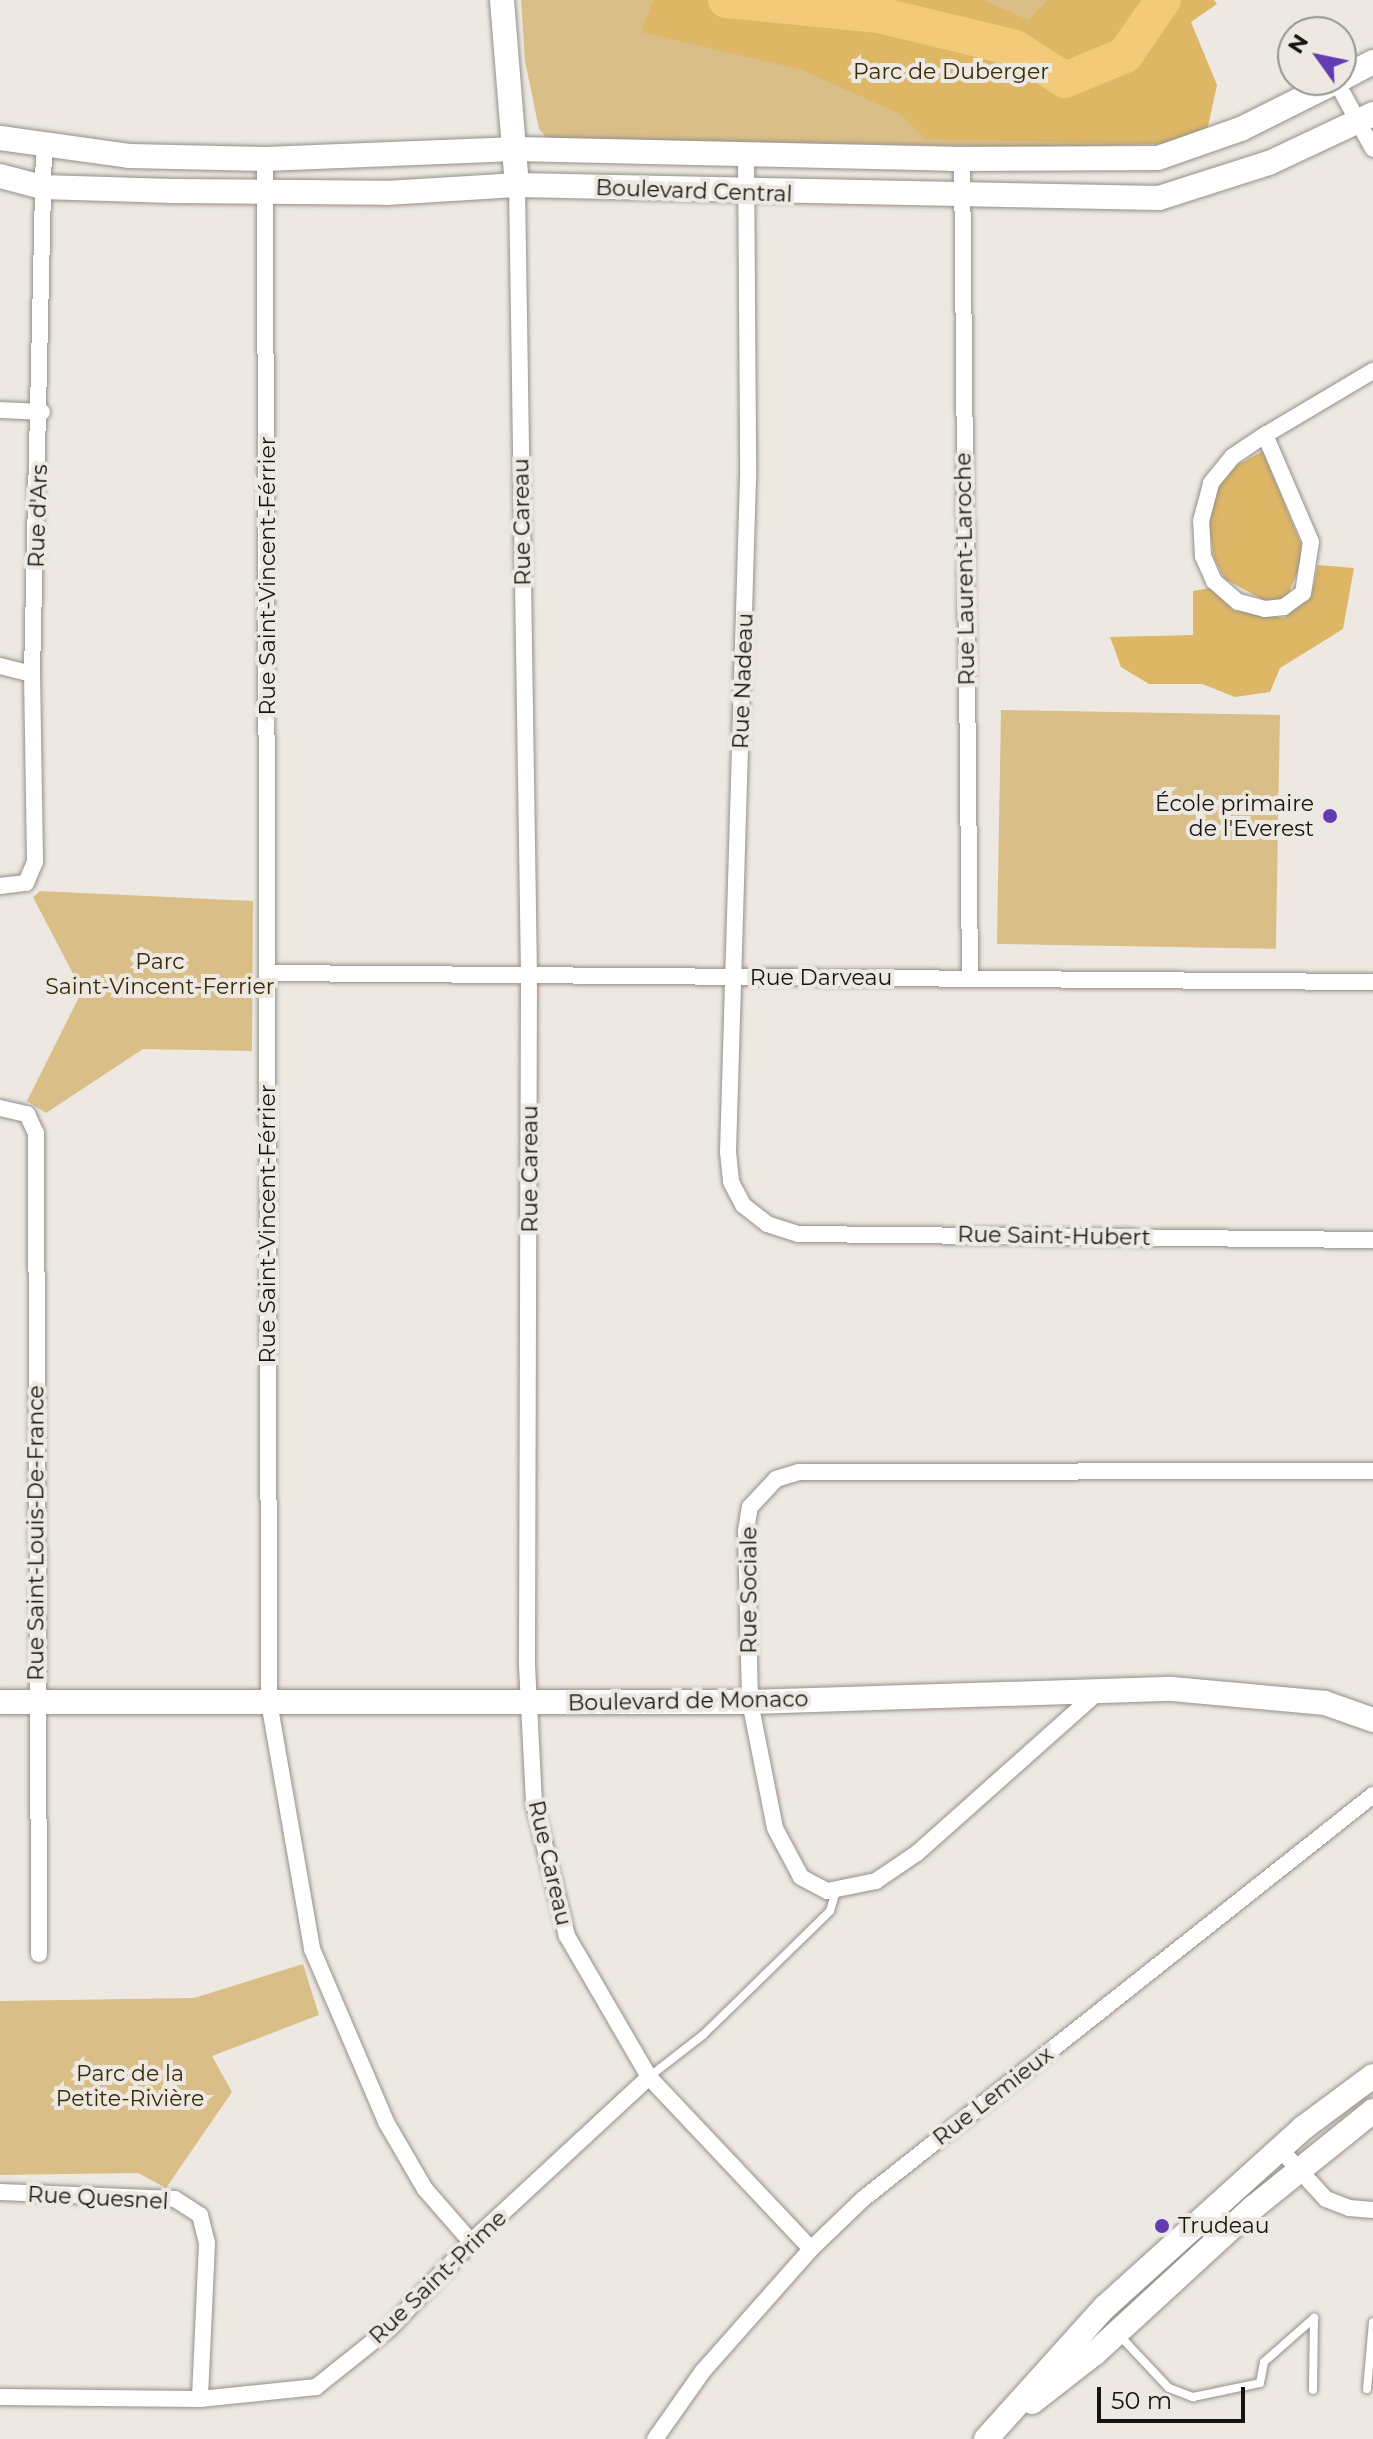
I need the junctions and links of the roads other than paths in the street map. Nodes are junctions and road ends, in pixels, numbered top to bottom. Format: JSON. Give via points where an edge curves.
{"nodes":[{"id":1,"x":502,"y":0,"type":"edge"},
{"id":2,"x":1307,"y":96,"type":"edge"},
{"id":3,"x":1350,"y":96,"type":"edge"},
{"id":4,"x":1366,"y":118,"type":"edge"},
{"id":5,"x":0,"y":138,"type":"edge"},
{"id":6,"x":44,"y":146,"type":"junction"},
{"id":7,"x":516,"y":149,"type":"junction"},
{"id":8,"x":1373,"y":149,"type":"edge"},
{"id":9,"x":746,"y":155,"type":"junction"},
{"id":10,"x":265,"y":159,"type":"junction"},
{"id":11,"x":962,"y":159,"type":"junction"},
{"id":12,"x":0,"y":176,"type":"edge"},
{"id":13,"x":517,"y":185,"type":"junction"},
{"id":14,"x":42,"y":187,"type":"junction"},
{"id":15,"x":266,"y":188,"type":"junction"},
{"id":16,"x":746,"y":193,"type":"junction"},
{"id":17,"x":962,"y":197,"type":"junction"},
{"id":18,"x":1373,"y":371,"type":"edge"},
{"id":19,"x":0,"y":410,"type":"edge"},
{"id":20,"x":42,"y":412,"type":"junction"},
{"id":21,"x":1265,"y":435,"type":"junction"},
{"id":22,"x":0,"y":666,"type":"edge"},
{"id":23,"x":32,"y":674,"type":"junction"},
{"id":24,"x":0,"y":886,"type":"edge"},
{"id":25,"x":268,"y":973,"type":"junction"},
{"id":26,"x":529,"y":974,"type":"junction"},
{"id":27,"x":735,"y":978,"type":"junction"},
{"id":28,"x":970,"y":979,"type":"junction"},
{"id":29,"x":1373,"y":982,"type":"edge"},
{"id":30,"x":0,"y":1108,"type":"edge"},
{"id":31,"x":743,"y":1205,"type":"joint"},
{"id":32,"x":1373,"y":1240,"type":"edge"},
{"id":33,"x":1373,"y":1471,"type":"edge"},
{"id":34,"x":1100,"y":1690,"type":"junction"},
{"id":35,"x":36,"y":1699,"type":"junction"},
{"id":36,"x":0,"y":1702,"type":"edge"},
{"id":37,"x":269,"y":1702,"type":"junction"},
{"id":38,"x":750,"y":1702,"type":"junction"},
{"id":39,"x":529,"y":1704,"type":"junction"},
{"id":40,"x":1373,"y":1720,"type":"edge"},
{"id":41,"x":1373,"y":1795,"type":"edge"},
{"id":42,"x":836,"y":1891,"type":"junction"},
{"id":43,"x":39,"y":1954,"type":"dead end"},
{"id":44,"x":1373,"y":2076,"type":"edge"},
{"id":45,"x":649,"y":2077,"type":"junction"},
{"id":46,"x":1373,"y":2111,"type":"edge"},
{"id":47,"x":1280,"y":2149,"type":"junction"},
{"id":48,"x":1299,"y":2170,"type":"junction"},
{"id":49,"x":0,"y":2192,"type":"edge"},
{"id":50,"x":1373,"y":2210,"type":"edge"},
{"id":51,"x":471,"y":2242,"type":"junction"},
{"id":52,"x":811,"y":2249,"type":"junction"},
{"id":53,"x":1373,"y":2322,"type":"edge"},
{"id":54,"x":1117,"y":2332,"type":"junction"},
{"id":55,"x":1367,"y":2389,"type":"dead end"},
{"id":56,"x":1313,"y":2390,"type":"dead end"},
{"id":57,"x":0,"y":2397,"type":"edge"},
{"id":58,"x":200,"y":2399,"type":"junction"},
{"id":59,"x":655,"y":2439,"type":"edge"},
{"id":60,"x":986,"y":2439,"type":"edge"}],
"edges":[{"from":1,"to":7,"type":"street","name":"Rue Careau"},
{"from":2,"to":11,"type":"street","name":"Boulevard Central","via":[[1241,129],[1158,158]]},
{"from":3,"to":4,"type":"street"},
{"from":4,"to":8,"type":"street"},
{"from":4,"to":17,"type":"street","name":"Boulevard Central","via":[[1212,185],[1159,198]]},
{"from":5,"to":6,"type":"street","name":"Boulevard Central"},
{"from":6,"to":10,"type":"street","name":"Boulevard Central","via":[[129,156]]},
{"from":6,"to":14,"type":"street","name":"Rue d'Ars"},
{"from":7,"to":9,"type":"street","name":"Boulevard Central"},
{"from":7,"to":10,"type":"street","name":"Boulevard Central"},
{"from":7,"to":13,"type":"street","name":"Rue Careau"},
{"from":9,"to":11,"type":"street","name":"Boulevard Central"},
{"from":9,"to":16,"type":"street","name":"Rue Nadeau"},
{"from":10,"to":15,"type":"street","name":"Rue Saint-Vincent-Férrier"},
{"from":11,"to":17,"type":"street","name":"Rue Laurent-Laroche"},
{"from":12,"to":14,"type":"street","name":"Boulevard Central"},
{"from":13,"to":15,"type":"street","name":"Boulevard Central","via":[[386,193]]},
{"from":13,"to":16,"type":"street","name":"Boulevard Central"},
{"from":13,"to":26,"type":"street","name":"Rue Careau"},
{"from":14,"to":15,"type":"street","name":"Boulevard Central"},
{"from":14,"to":20,"type":"street","name":"Rue d'Ars"},
{"from":15,"to":25,"type":"street","name":"Rue Saint-Vincent-Férrier"},
{"from":16,"to":17,"type":"street","name":"Boulevard Central"},
{"from":16,"to":27,"type":"street","name":"Rue Nadeau","via":[[748,478]]},
{"from":17,"to":28,"type":"street","name":"Rue Laurent-Laroche"},
{"from":18,"to":21,"type":"street"},
{"from":19,"to":20,"type":"street"},
{"from":20,"to":23,"type":"street","name":"Rue d'Ars"},
{"from":21,"to":21,"type":"street","via":[[1232,457],[1211,483],[1201,521],[1203,556],[1214,581],[1238,602],[1265,609],[1284,607],[1303,593],[1311,554],[1311,542]]},
{"from":22,"to":23,"type":"street"},
{"from":23,"to":24,"type":"street","name":"Rue d'Ars","via":[[35,862],[26,883]]},
{"from":25,"to":26,"type":"street","name":"Rue Darveau"},
{"from":25,"to":37,"type":"street","name":"Rue Saint-Vincent-Férrier"},
{"from":26,"to":27,"type":"street","name":"Rue Darveau"},
{"from":26,"to":39,"type":"street","name":"Rue Careau"},
{"from":27,"to":28,"type":"street","name":"Rue Darveau"},
{"from":27,"to":31,"type":"street","name":"Rue Nadeau","via":[[728,1152],[731,1182]]},
{"from":28,"to":29,"type":"street","name":"Rue Darveau"},
{"from":30,"to":35,"type":"street","name":"Rue Saint-Louis-De-France","via":[[27,1114],[36,1133]]},
{"from":31,"to":32,"type":"street","name":"Rue Saint-Hubert","via":[[767,1224],[798,1234]]},
{"from":33,"to":38,"type":"street","name":"Rue Sociale","via":[[799,1472],[776,1479],[750,1507],[746,1531]]},
{"from":34,"to":38,"type":"street","name":"Boulevard de Monaco"},
{"from":34,"to":40,"type":"street","name":"Boulevard de Monaco","via":[[1172,1689],[1325,1703]]},
{"from":34,"to":42,"type":"street","via":[[917,1853],[876,1881]]},
{"from":35,"to":36,"type":"street","name":"Boulevard de Monaco"},
{"from":35,"to":37,"type":"street","name":"Boulevard de Monaco"},
{"from":35,"to":43,"type":"street","name":"Rue Saint-Louis-De-France"},
{"from":37,"to":39,"type":"street","name":"Boulevard de Monaco"},
{"from":37,"to":51,"type":"street","name":"Rue Saint-Vincent-Férrier","via":[[312,1949],[386,2122],[425,2189]]},
{"from":38,"to":39,"type":"street","name":"Boulevard de Monaco"},
{"from":38,"to":42,"type":"street","name":"Rue Sociale","via":[[775,1828],[801,1877]]},
{"from":39,"to":45,"type":"street","name":"Rue Careau","via":[[534,1803],[567,1936]]},
{"from":41,"to":52,"type":"street","name":"Rue Lemieux","via":[[863,2199]]},
{"from":42,"to":45,"type":"lane","via":[[830,1911],[703,2035]]},
{"from":44,"to":47,"type":"street"},
{"from":45,"to":51,"type":"street","name":"Rue Saint-Prime"},
{"from":45,"to":52,"type":"street","name":"Rue Careau"},
{"from":46,"to":48,"type":"street"},
{"from":47,"to":48,"type":"street"},
{"from":47,"to":60,"type":"street","via":[[1105,2307]]},
{"from":48,"to":50,"type":"street","via":[[1326,2199]]},
{"from":48,"to":54,"type":"street"},
{"from":49,"to":58,"type":"street","name":"Rue Quesnel","via":[[175,2199],[200,2215],[207,2243]]},
{"from":51,"to":58,"type":"street","name":"Rue Saint-Prime","via":[[390,2328],[316,2387]]},
{"from":52,"to":59,"type":"street","name":"Rue Lemieux","via":[[703,2371]]},
{"from":53,"to":55,"type":"lane"},
{"from":54,"to":56,"type":"lane","via":[[1169,2388],[1193,2397],[1260,2383],[1264,2362],[1314,2318]]},
{"from":54,"to":60,"type":"street"},
{"from":57,"to":58,"type":"street","name":"Rue Saint-Prime"}]}
